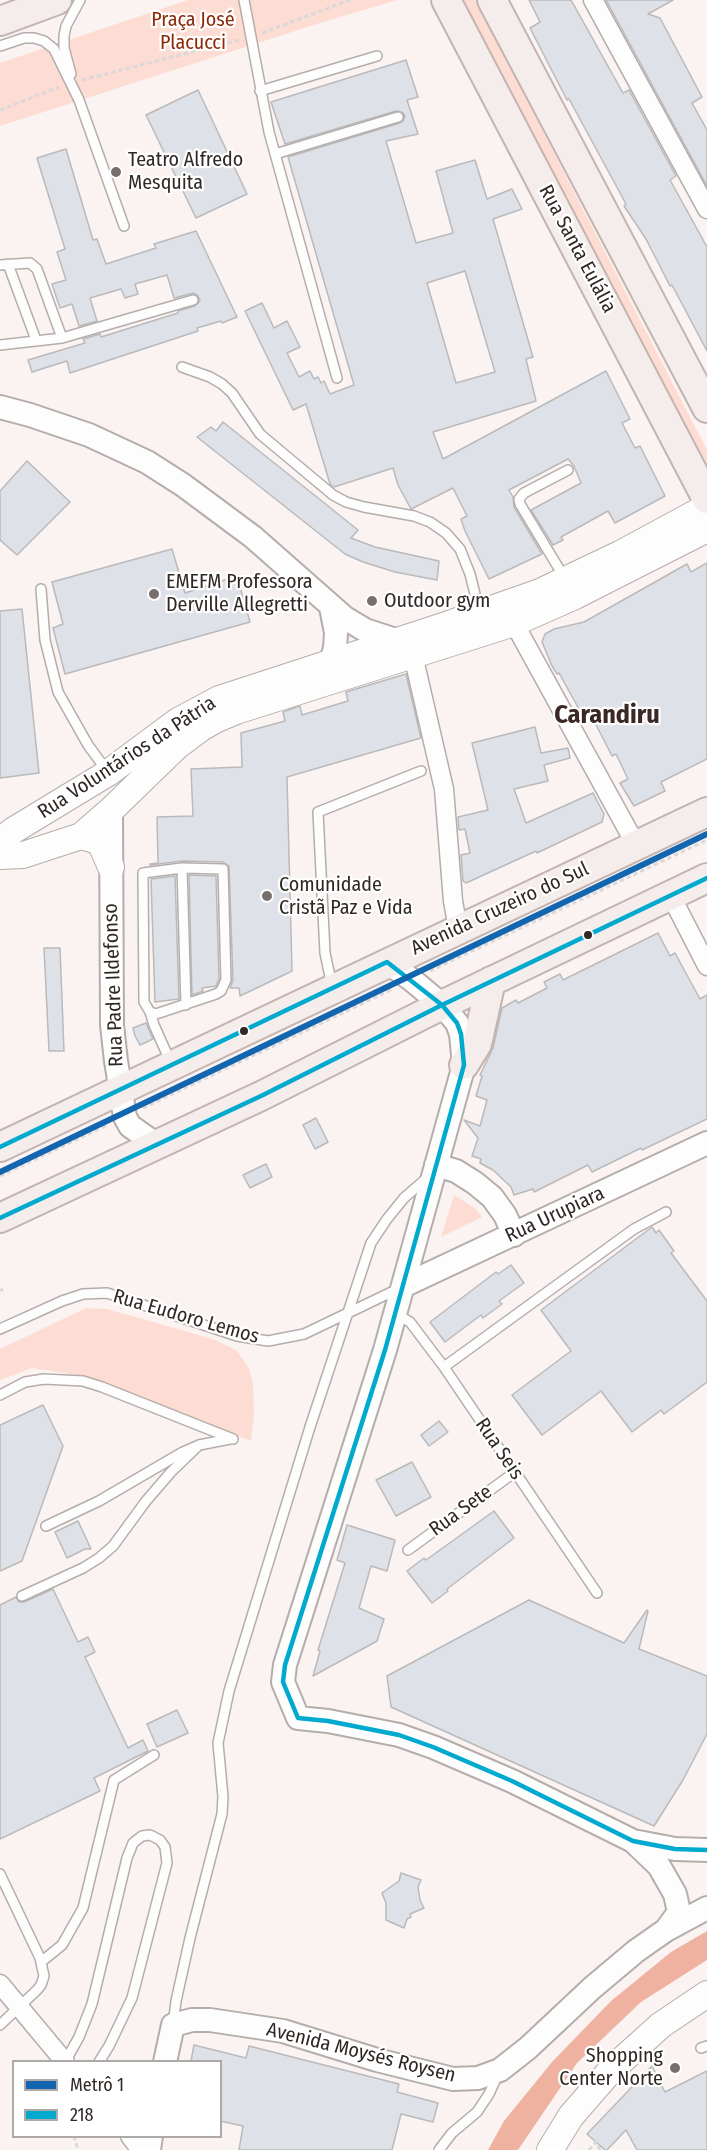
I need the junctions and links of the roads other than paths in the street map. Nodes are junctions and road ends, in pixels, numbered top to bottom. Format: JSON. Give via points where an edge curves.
{"nodes":[{"id":1,"x":57,"y":0,"type":"edge"},
{"id":2,"x":80,"y":0,"type":"edge"},
{"id":3,"x":244,"y":0,"type":"edge"},
{"id":4,"x":446,"y":0,"type":"edge"},
{"id":5,"x":492,"y":0,"type":"edge"},
{"id":6,"x":593,"y":0,"type":"edge"},
{"id":7,"x":0,"y":21,"type":"edge"},
{"id":8,"x":0,"y":46,"type":"edge"},
{"id":9,"x":377,"y":56,"type":"dead end"},
{"id":10,"x":71,"y":83,"type":"junction"},
{"id":11,"x":260,"y":91,"type":"junction"},
{"id":12,"x":398,"y":117,"type":"dead end"},
{"id":13,"x":275,"y":154,"type":"junction"},
{"id":14,"x":707,"y":209,"type":"edge"},
{"id":15,"x":124,"y":226,"type":"dead end"},
{"id":16,"x":4,"y":264,"type":"edge"},
{"id":17,"x":192,"y":300,"type":"dead end"},
{"id":18,"x":62,"y":338,"type":"junction"},
{"id":19,"x":36,"y":340,"type":"junction"},
{"id":20,"x":0,"y":343,"type":"edge"},
{"id":21,"x":182,"y":367,"type":"dead end"},
{"id":22,"x":337,"y":378,"type":"dead end"},
{"id":23,"x":0,"y":407,"type":"edge"},
{"id":24,"x":707,"y":408,"type":"edge"},
{"id":25,"x":568,"y":470,"type":"dead end"},
{"id":26,"x":707,"y":499,"type":"edge"},
{"id":27,"x":707,"y":507,"type":"edge"},
{"id":28,"x":707,"y":529,"type":"edge"},
{"id":29,"x":624,"y":562,"type":"junction"},
{"id":30,"x":566,"y":580,"type":"junction"},
{"id":31,"x":41,"y":589,"type":"dead end"},
{"id":32,"x":544,"y":600,"type":"junction"},
{"id":33,"x":331,"y":607,"type":"junction"},
{"id":34,"x":480,"y":614,"type":"junction"},
{"id":35,"x":514,"y":623,"type":"junction"},
{"id":36,"x":404,"y":648,"type":"junction"},
{"id":37,"x":331,"y":662,"type":"junction"},
{"id":38,"x":138,"y":752,"type":"junction"},
{"id":39,"x":421,"y":771,"type":"dead end"},
{"id":40,"x":108,"y":772,"type":"junction"},
{"id":41,"x":111,"y":810,"type":"junction"},
{"id":42,"x":707,"y":812,"type":"edge"},
{"id":43,"x":81,"y":836,"type":"junction"},
{"id":44,"x":0,"y":841,"type":"edge"},
{"id":45,"x":636,"y":845,"type":"junction"},
{"id":46,"x":0,"y":856,"type":"edge"},
{"id":47,"x":111,"y":867,"type":"junction"},
{"id":48,"x":182,"y":868,"type":"junction"},
{"id":49,"x":707,"y":878,"type":"edge"},
{"id":50,"x":671,"y":896,"type":"junction"},
{"id":51,"x":458,"y":929,"type":"junction"},
{"id":52,"x":387,"y":962,"type":"junction"},
{"id":53,"x":707,"y":966,"type":"edge"},
{"id":54,"x":491,"y":981,"type":"junction"},
{"id":55,"x":333,"y":988,"type":"junction"},
{"id":56,"x":186,"y":1005,"type":"junction"},
{"id":57,"x":442,"y":1005,"type":"junction"},
{"id":58,"x":150,"y":1012,"type":"junction"},
{"id":59,"x":172,"y":1065,"type":"junction"},
{"id":60,"x":464,"y":1065,"type":"junction"},
{"id":61,"x":123,"y":1103,"type":"junction"},
{"id":62,"x":707,"y":1143,"type":"edge"},
{"id":63,"x":157,"y":1145,"type":"junction"},
{"id":64,"x":0,"y":1147,"type":"edge"},
{"id":65,"x":434,"y":1169,"type":"junction"},
{"id":66,"x":666,"y":1212,"type":"dead end"},
{"id":67,"x":0,"y":1218,"type":"edge"},
{"id":68,"x":514,"y":1235,"type":"junction"},
{"id":69,"x":403,"y":1286,"type":"junction"},
{"id":70,"x":348,"y":1312,"type":"junction"},
{"id":71,"x":395,"y":1313,"type":"junction"},
{"id":72,"x":0,"y":1329,"type":"edge"},
{"id":73,"x":444,"y":1367,"type":"junction"},
{"id":74,"x":0,"y":1395,"type":"edge"},
{"id":75,"x":199,"y":1445,"type":"junction"},
{"id":76,"x":515,"y":1472,"type":"junction"},
{"id":77,"x":46,"y":1526,"type":"dead end"},
{"id":78,"x":408,"y":1550,"type":"dead end"},
{"id":79,"x":597,"y":1593,"type":"dead end"},
{"id":80,"x":22,"y":1596,"type":"dead end"},
{"id":81,"x":154,"y":1755,"type":"dead end"},
{"id":82,"x":633,"y":1840,"type":"junction"},
{"id":83,"x":707,"y":1850,"type":"edge"},
{"id":84,"x":0,"y":1874,"type":"edge"},
{"id":85,"x":707,"y":1908,"type":"edge"},
{"id":86,"x":666,"y":1930,"type":"junction"},
{"id":87,"x":41,"y":1962,"type":"junction"},
{"id":88,"x":0,"y":1984,"type":"edge"},
{"id":89,"x":707,"y":1994,"type":"edge"},
{"id":90,"x":20,"y":2007,"type":"junction"},
{"id":91,"x":0,"y":2025,"type":"edge"},
{"id":92,"x":173,"y":2025,"type":"junction"},
{"id":93,"x":64,"y":2060,"type":"edge"},
{"id":94,"x":66,"y":2060,"type":"edge"},
{"id":95,"x":100,"y":2060,"type":"edge"},
{"id":96,"x":165,"y":2060,"type":"edge"},
{"id":97,"x":500,"y":2070,"type":"junction"},
{"id":98,"x":132,"y":2138,"type":"edge"},
{"id":99,"x":141,"y":2150,"type":"edge"},
{"id":100,"x":439,"y":2150,"type":"edge"},
{"id":101,"x":550,"y":2150,"type":"edge"}],
"edges":[{"from":1,"to":7,"type":"main road"},
{"from":2,"to":10,"type":"lane","via":[[64,36]]},
{"from":3,"to":11,"type":"lane"},
{"from":4,"to":26,"type":"main road","name":"Rua Santa Eulália"},
{"from":5,"to":24,"type":"main road","name":"Rua Santa Eulália"},
{"from":6,"to":14,"type":"street"},
{"from":8,"to":10,"type":"lane","via":[[24,38],[44,40],[54,49]]},
{"from":9,"to":11,"type":"lane"},
{"from":10,"to":15,"type":"lane"},
{"from":11,"to":13,"type":"lane"},
{"from":12,"to":13,"type":"lane"},
{"from":13,"to":22,"type":"lane"},
{"from":16,"to":18,"type":"lane","via":[[30,263],[37,268]]},
{"from":16,"to":19,"type":"lane"},
{"from":17,"to":18,"type":"lane"},
{"from":18,"to":19,"type":"lane"},
{"from":19,"to":20,"type":"lane"},
{"from":21,"to":34,"type":"lane","via":[[222,384],[260,434],[333,495],[364,507],[414,516],[446,533],[460,549]]},
{"from":23,"to":33,"type":"street","via":[[89,435],[147,462],[253,537]]},
{"from":25,"to":30,"type":"lane","via":[[519,499]]},
{"from":27,"to":29,"type":"main road","name":"Rua Voluntários da Pátria"},
{"from":28,"to":29,"type":"main road","name":"Rua Voluntários da Pátria"},
{"from":29,"to":30,"type":"main road","name":"Rua Voluntários da Pátria"},
{"from":29,"to":32,"type":"main road","name":"Rua Voluntários da Pátria"},
{"from":30,"to":32,"type":"main road","name":"Rua Voluntários da Pátria"},
{"from":31,"to":40,"type":"lane","via":[[45,640],[58,692]]},
{"from":32,"to":34,"type":"main road","name":"Rua Voluntários da Pátria"},
{"from":32,"to":35,"type":"main road","name":"Rua Voluntários da Pátria"},
{"from":33,"to":36,"type":"street","via":[[365,630]]},
{"from":33,"to":37,"type":"street","via":[[336,633]]},
{"from":34,"to":36,"type":"main road","name":"Rua Voluntários da Pátria"},
{"from":35,"to":36,"type":"main road","name":"Rua Voluntários da Pátria"},
{"from":35,"to":45,"type":"street"},
{"from":36,"to":37,"type":"main road","name":"Rua Voluntários da Pátria"},
{"from":36,"to":41,"type":"main road","name":"Rua Voluntários da Pátria","via":[[217,719],[177,746]]},
{"from":36,"to":51,"type":"street","via":[[444,789]]},
{"from":37,"to":38,"type":"main road","name":"Rua Voluntários da Pátria","via":[[219,699],[178,721]]},
{"from":38,"to":40,"type":"main road","name":"Rua Voluntários da Pátria"},
{"from":38,"to":41,"type":"main road","via":[[118,787]]},
{"from":39,"to":55,"type":"lane","via":[[318,812],[325,953]]},
{"from":40,"to":44,"type":"main road","name":"Rua Voluntários da Pátria"},
{"from":41,"to":43,"type":"main road","name":"Rua Voluntários da Pátria"},
{"from":41,"to":47,"type":"street","name":"Rua Padre Ildefonso"},
{"from":42,"to":45,"type":"main road","name":"Avenida Cruzeiro do Sul"},
{"from":43,"to":46,"type":"main road","name":"Rua Voluntários da Pátria","via":[[23,855]]},
{"from":43,"to":47,"type":"main road","via":[[101,844]]},
{"from":45,"to":51,"type":"main road","name":"Avenida Cruzeiro do Sul"},
{"from":47,"to":61,"type":"street","name":"Rua Padre Ildefonso","via":[[112,1025]]},
{"from":48,"to":56,"type":"lane"},
{"from":48,"to":56,"type":"lane","via":[[223,869],[226,980],[221,992]]},
{"from":48,"to":58,"type":"lane","via":[[143,873],[144,1002]]},
{"from":49,"to":50,"type":"main road"},
{"from":50,"to":53,"type":"street"},
{"from":50,"to":54,"type":"main road"},
{"from":51,"to":52,"type":"main road","name":"Avenida Cruzeiro do Sul"},
{"from":52,"to":55,"type":"main road","name":"Avenida Cruzeiro do Sul"},
{"from":52,"to":57,"type":"street"},
{"from":54,"to":57,"type":"main road"},
{"from":54,"to":60,"type":"main road","via":[[477,1044]]},
{"from":55,"to":59,"type":"main road","name":"Avenida Cruzeiro do Sul"},
{"from":56,"to":58,"type":"lane","via":[[163,1013]]},
{"from":57,"to":60,"type":"street","via":[[457,1023]]},
{"from":57,"to":63,"type":"main road"},
{"from":58,"to":59,"type":"lane"},
{"from":59,"to":61,"type":"main road","name":"Avenida Cruzeiro do Sul"},
{"from":60,"to":65,"type":"street"},
{"from":61,"to":63,"type":"street","via":[[130,1126]]},
{"from":61,"to":64,"type":"main road","name":"Avenida Cruzeiro do Sul"},
{"from":62,"to":68,"type":"street","name":"Rua Urupiara"},
{"from":63,"to":67,"type":"main road"},
{"from":65,"to":68,"type":"street","via":[[456,1172],[484,1190],[505,1215]]},
{"from":65,"to":69,"type":"street"},
{"from":65,"to":70,"type":"lane","via":[[381,1227],[371,1244]]},
{"from":66,"to":73,"type":"lane","via":[[634,1229]]},
{"from":68,"to":69,"type":"street","name":"Rua Urupiara"},
{"from":69,"to":70,"type":"lane","name":"Rua Eudoro Lemos"},
{"from":69,"to":71,"type":"street"},
{"from":70,"to":72,"type":"lane","name":"Rua Eudoro Lemos","via":[[304,1334],[268,1341],[237,1336],[107,1293],[83,1294]]},
{"from":70,"to":92,"type":"lane","via":[[229,1690],[218,1743],[222,1814]]},
{"from":71,"to":73,"type":"lane","name":"Rua Seis","via":[[410,1322]]},
{"from":71,"to":82,"type":"street","via":[[285,1665],[283,1682],[298,1718],[374,1729],[434,1747]]},
{"from":73,"to":76,"type":"lane","name":"Rua Seis"},
{"from":74,"to":75,"type":"lane","via":[[25,1382],[83,1381],[233,1439]]},
{"from":75,"to":77,"type":"lane"},
{"from":75,"to":80,"type":"lane","via":[[171,1472],[119,1539],[99,1558]]},
{"from":76,"to":78,"type":"lane","name":"Rua Sete"},
{"from":76,"to":79,"type":"lane","name":"Rua Seis"},
{"from":81,"to":87,"type":"lane","via":[[114,1780],[83,1908],[62,1945]]},
{"from":82,"to":83,"type":"street","via":[[675,1849]]},
{"from":82,"to":86,"type":"street","via":[[659,1866],[675,1894],[679,1912]]},
{"from":84,"to":87,"type":"lane"},
{"from":85,"to":86,"type":"street","name":"Avenida Moysés Roysen"},
{"from":86,"to":97,"type":"street","name":"Avenida Moysés Roysen","via":[[592,1988]]},
{"from":87,"to":90,"type":"lane","via":[[41,1985]]},
{"from":88,"to":90,"type":"street"},
{"from":89,"to":101,"type":"main road","via":[[661,2025],[611,2070],[571,2116]]},
{"from":90,"to":91,"type":"lane"},
{"from":90,"to":93,"type":"street"},
{"from":92,"to":96,"type":"street"},
{"from":92,"to":97,"type":"street","name":"Avenida Moysés Roysen","via":[[210,2019],[283,2031],[453,2079],[478,2078]]},
{"from":94,"to":95,"type":"lane","via":[[92,2004],[127,1858],[134,1843],[150,1835],[165,1847],[167,1863],[132,1998]]},
{"from":97,"to":100,"type":"lane","via":[[477,2112]]},
{"from":98,"to":99,"type":"street"}]}
